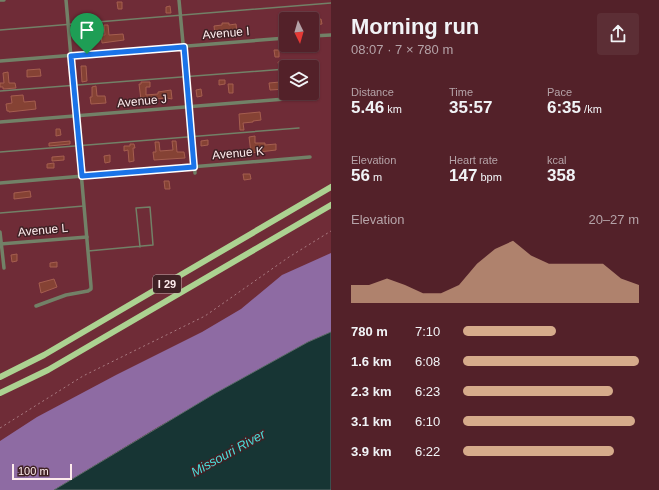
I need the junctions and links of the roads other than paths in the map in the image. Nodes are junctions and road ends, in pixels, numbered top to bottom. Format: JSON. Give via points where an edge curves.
{"nodes":[{"id":1,"x":0,"y":0,"type":"edge"},
{"id":2,"x":4,"y":0,"type":"edge"},
{"id":3,"x":66,"y":0,"type":"edge"},
{"id":4,"x":179,"y":0,"type":"edge"},
{"id":5,"x":331,"y":3,"type":"edge"},
{"id":6,"x":181,"y":16,"type":"junction"},
{"id":7,"x":68,"y":24,"type":"junction"},
{"id":8,"x":0,"y":30,"type":"edge"},
{"id":9,"x":331,"y":34,"type":"edge"},
{"id":10,"x":319,"y":35,"type":"edge"},
{"id":11,"x":279,"y":39,"type":"edge"},
{"id":12,"x":184,"y":47,"type":"junction"},
{"id":13,"x":71,"y":56,"type":"junction"},
{"id":14,"x":0,"y":61,"type":"edge"},
{"id":15,"x":279,"y":70,"type":"edge"},
{"id":16,"x":186,"y":77,"type":"junction"},
{"id":17,"x":73,"y":85,"type":"junction"},
{"id":18,"x":0,"y":91,"type":"edge"},
{"id":19,"x":279,"y":100,"type":"edge"},
{"id":20,"x":189,"y":107,"type":"junction"},
{"id":21,"x":76,"y":116,"type":"junction"},
{"id":22,"x":0,"y":122,"type":"edge"},
{"id":23,"x":299,"y":128,"type":"dead end"},
{"id":24,"x":192,"y":137,"type":"junction"},
{"id":25,"x":79,"y":146,"type":"junction"},
{"id":26,"x":0,"y":152,"type":"edge"},
{"id":27,"x":310,"y":157,"type":"dead end"},
{"id":28,"x":194,"y":167,"type":"junction"},
{"id":29,"x":195,"y":173,"type":"dead end"},
{"id":30,"x":82,"y":176,"type":"junction"},
{"id":31,"x":0,"y":183,"type":"edge"},
{"id":32,"x":331,"y":187,"type":"edge"},
{"id":33,"x":331,"y":205,"type":"edge"},
{"id":34,"x":84,"y":206,"type":"junction"},
{"id":35,"x":0,"y":213,"type":"edge"},
{"id":36,"x":0,"y":232,"type":"edge"},
{"id":37,"x":87,"y":237,"type":"junction"},
{"id":38,"x":0,"y":244,"type":"edge"},
{"id":39,"x":140,"y":247,"type":"junction"},
{"id":40,"x":88,"y":251,"type":"junction"},
{"id":41,"x":4,"y":268,"type":"dead end"},
{"id":42,"x":36,"y":306,"type":"dead end"},
{"id":43,"x":0,"y":377,"type":"edge"},
{"id":44,"x":0,"y":393,"type":"edge"}],
"edges":[{"from":1,"to":2,"type":"street"},
{"from":3,"to":7,"type":"street"},
{"from":4,"to":6,"type":"street"},
{"from":5,"to":6,"type":"lane"},
{"from":6,"to":7,"type":"lane"},
{"from":6,"to":12,"type":"street"},
{"from":7,"to":8,"type":"lane"},
{"from":7,"to":13,"type":"street"},
{"from":9,"to":10,"type":"street"},
{"from":11,"to":12,"type":"street","name":"Avenue I"},
{"from":12,"to":13,"type":"street","name":"Avenue I"},
{"from":12,"to":16,"type":"street"},
{"from":13,"to":14,"type":"street","name":"Avenue I"},
{"from":13,"to":17,"type":"street"},
{"from":15,"to":16,"type":"lane"},
{"from":16,"to":17,"type":"lane"},
{"from":16,"to":20,"type":"street"},
{"from":17,"to":18,"type":"lane"},
{"from":17,"to":21,"type":"street"},
{"from":19,"to":20,"type":"street","name":"Avenue J"},
{"from":20,"to":21,"type":"street","name":"Avenue J"},
{"from":20,"to":24,"type":"street"},
{"from":21,"to":22,"type":"street","name":"Avenue J"},
{"from":21,"to":25,"type":"street"},
{"from":23,"to":24,"type":"lane"},
{"from":24,"to":25,"type":"lane"},
{"from":24,"to":28,"type":"street"},
{"from":25,"to":26,"type":"lane"},
{"from":25,"to":30,"type":"street"},
{"from":27,"to":28,"type":"street","name":"Avenue K"},
{"from":28,"to":29,"type":"street"},
{"from":28,"to":30,"type":"street","name":"Avenue K"},
{"from":30,"to":31,"type":"street","name":"Avenue K"},
{"from":30,"to":34,"type":"street"},
{"from":32,"to":43,"type":"highway","number":"I 29","via":[[50,352]]},
{"from":33,"to":44,"type":"highway","number":"I 29","via":[[48,370]]},
{"from":34,"to":35,"type":"lane"},
{"from":34,"to":37,"type":"street"},
{"from":36,"to":38,"type":"street"},
{"from":37,"to":38,"type":"street","name":"Avenue L"},
{"from":37,"to":40,"type":"street"},
{"from":38,"to":41,"type":"street"},
{"from":39,"to":39,"type":"lane","via":[[153,245],[150,207],[136,208]]},
{"from":39,"to":40,"type":"lane"},
{"from":40,"to":42,"type":"street","via":[[90,290],[66,295]]}]}
